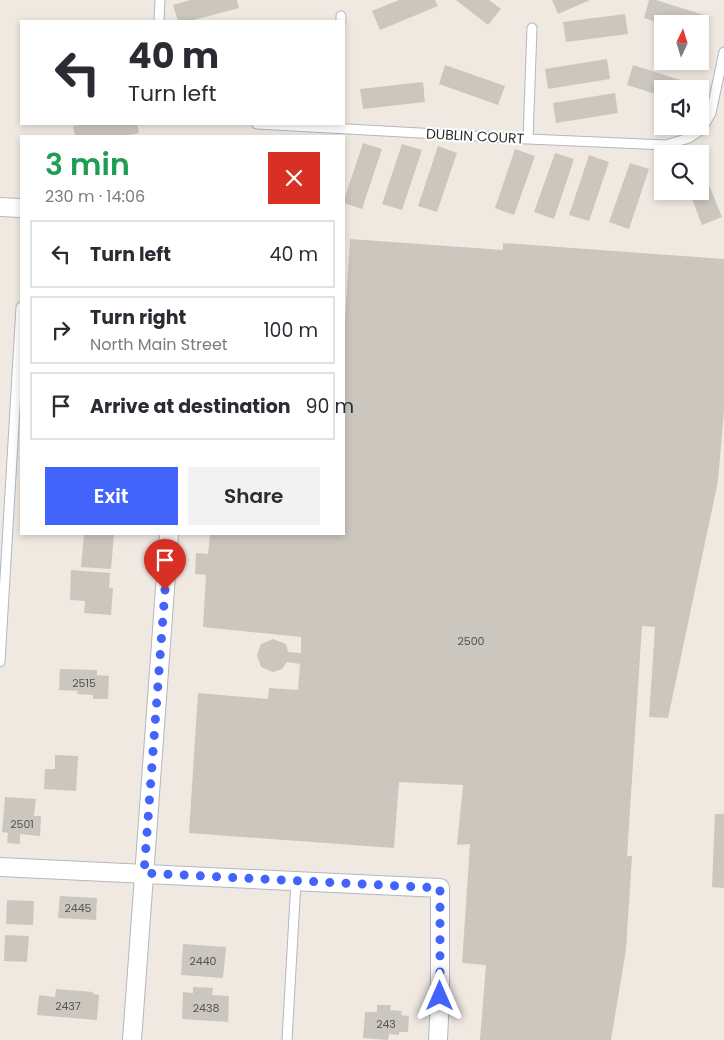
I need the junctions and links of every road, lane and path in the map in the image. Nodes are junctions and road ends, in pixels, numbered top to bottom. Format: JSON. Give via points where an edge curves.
{"nodes":[{"id":1,"x":160,"y":0,"type":"edge"},
{"id":2,"x":159,"y":20,"type":"edge"},
{"id":3,"x":532,"y":28,"type":"dead end"},
{"id":4,"x":724,"y":52,"type":"edge"},
{"id":5,"x":296,"y":125,"type":"edge"},
{"id":6,"x":335,"y":126,"type":"edge"},
{"id":7,"x":528,"y":139,"type":"junction"},
{"id":8,"x":0,"y":207,"type":"edge"},
{"id":9,"x":20,"y":208,"type":"edge"},
{"id":10,"x":20,"y":324,"type":"edge"},
{"id":11,"x":169,"y":535,"type":"edge"},
{"id":12,"x":0,"y":662,"type":"edge"},
{"id":13,"x":0,"y":867,"type":"edge"},
{"id":14,"x":144,"y":873,"type":"junction"},
{"id":15,"x":296,"y":881,"type":"junction"},
{"id":16,"x":132,"y":1040,"type":"edge"},
{"id":17,"x":287,"y":1040,"type":"edge"},
{"id":18,"x":438,"y":1040,"type":"edge"}],
"edges":[{"from":1,"to":2,"type":"lane"},
{"from":3,"to":7,"type":"lane"},
{"from":4,"to":7,"type":"lane","name":"DUBLIN COURT","via":[[711,114],[702,129],[692,136],[666,145]]},
{"from":5,"to":6,"type":"lane","name":"DUBLIN COURT"},
{"from":6,"to":7,"type":"lane","name":"DUBLIN COURT"},
{"from":8,"to":9,"type":"street"},
{"from":10,"to":12,"type":"lane"},
{"from":11,"to":14,"type":"street"},
{"from":13,"to":14,"type":"street"},
{"from":14,"to":15,"type":"street"},
{"from":14,"to":16,"type":"street"},
{"from":15,"to":17,"type":"lane"},
{"from":15,"to":18,"type":"street","via":[[440,888]]}]}
